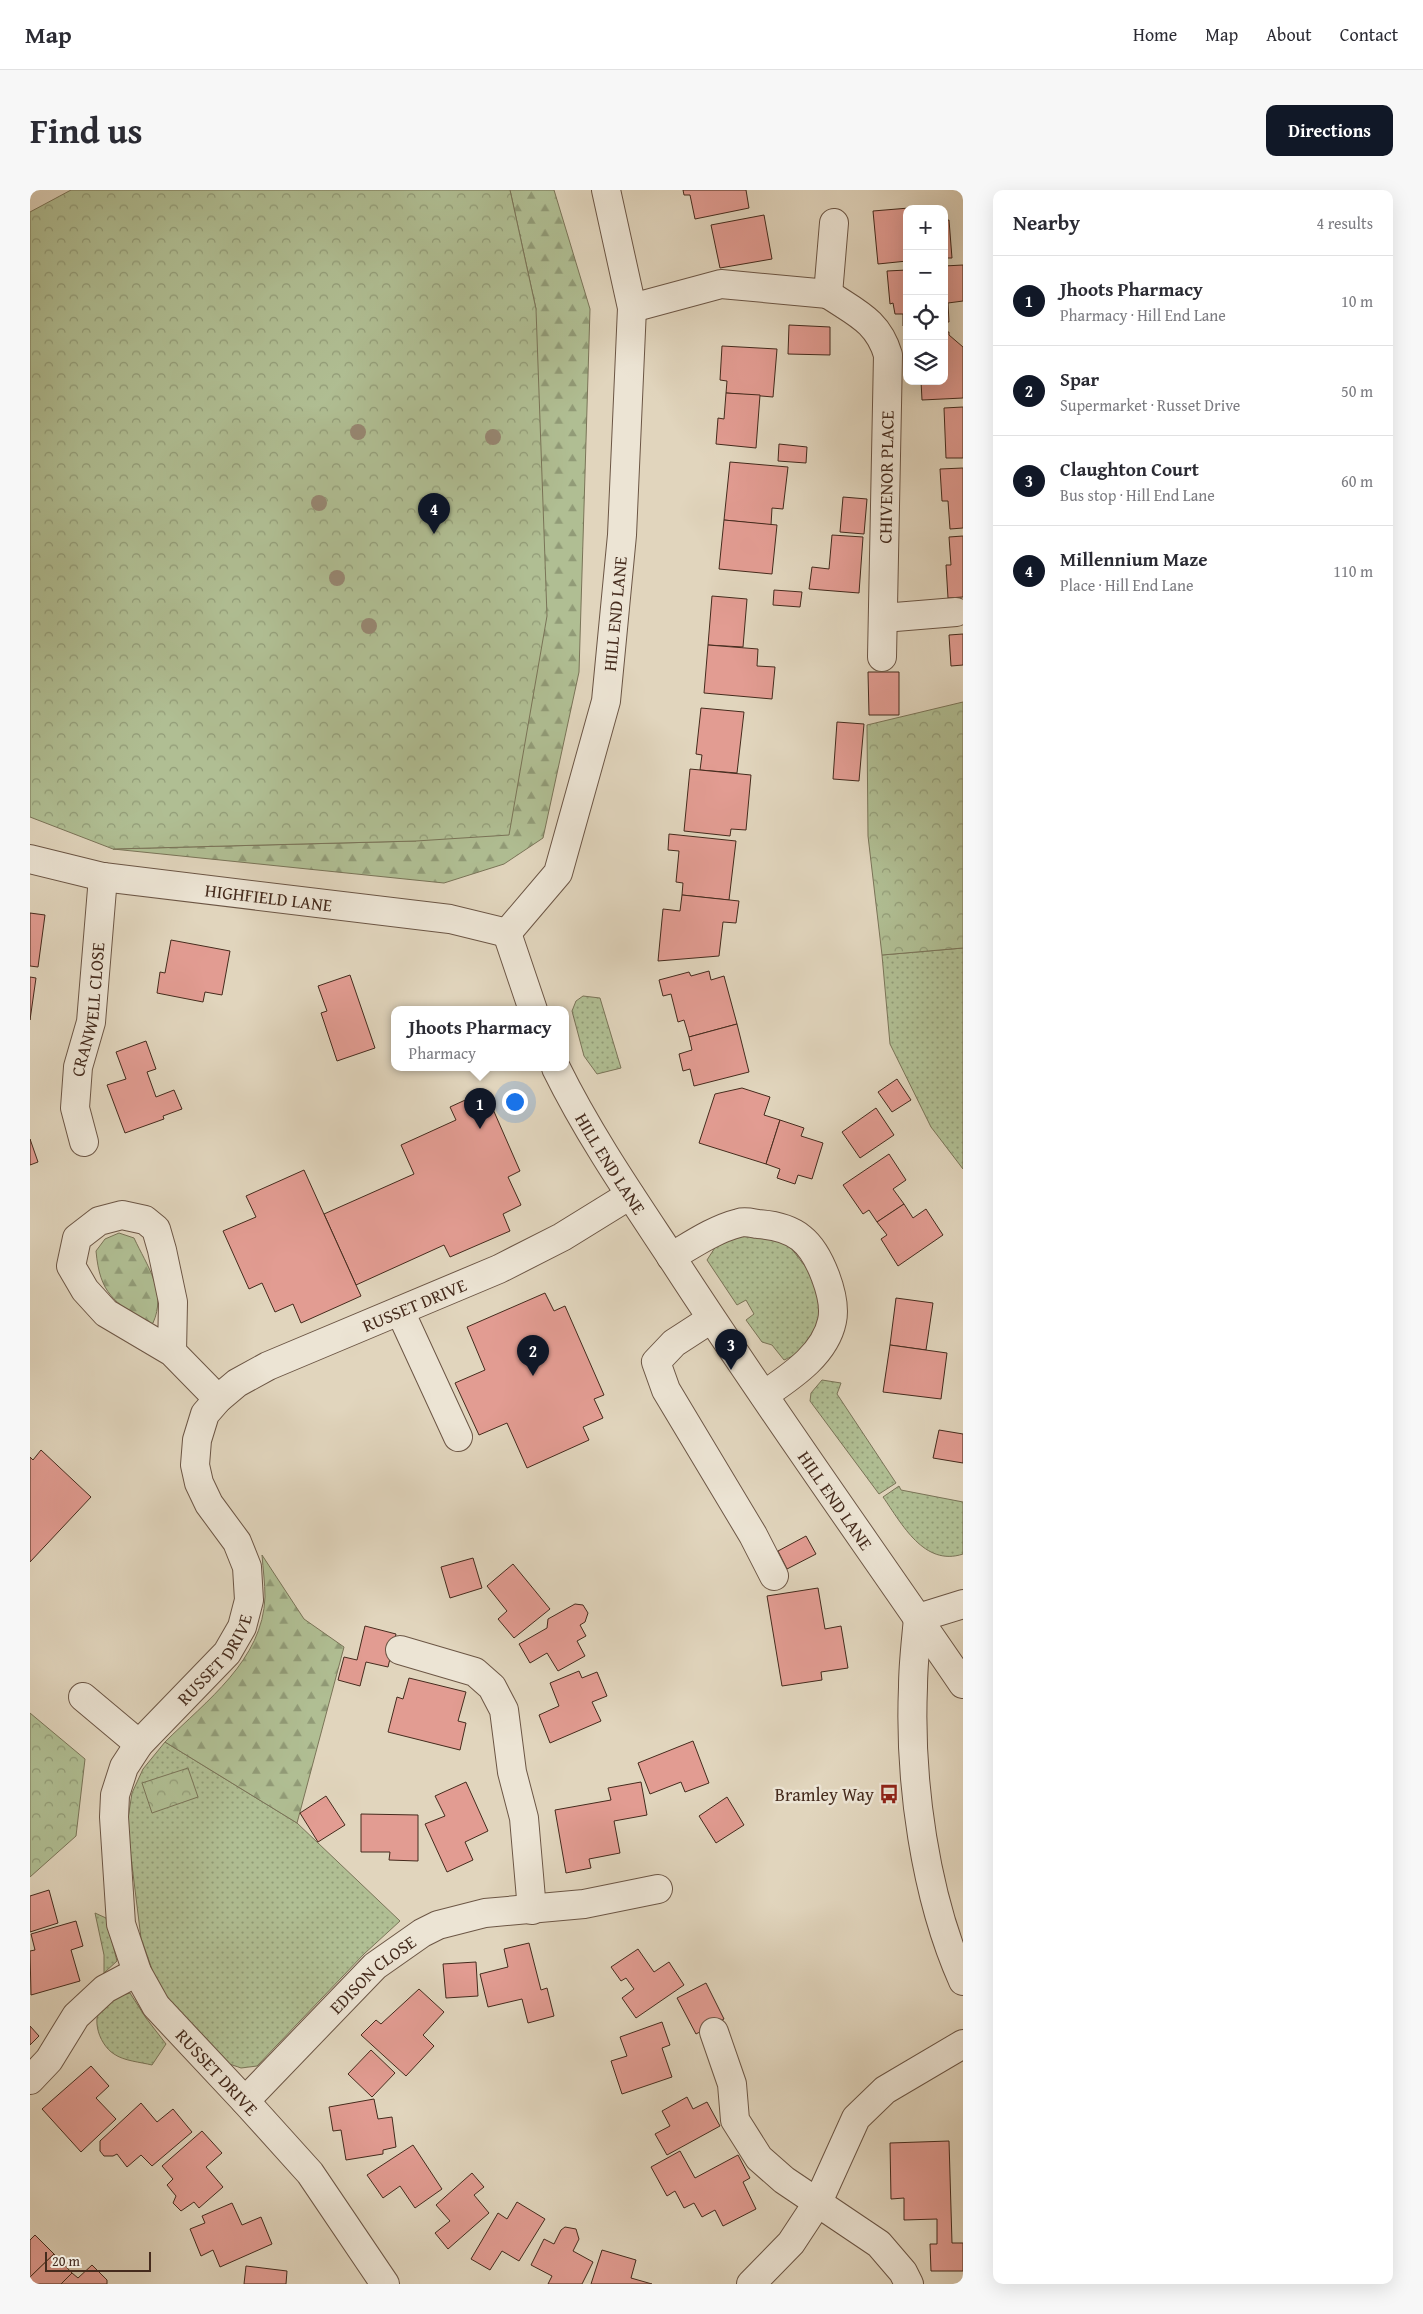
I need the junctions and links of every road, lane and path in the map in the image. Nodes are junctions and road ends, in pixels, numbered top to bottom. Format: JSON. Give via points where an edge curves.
{"nodes":[{"id":1,"x":606,"y":190,"type":"edge"},
{"id":2,"x":834,"y":222,"type":"dead end"},
{"id":3,"x":828,"y":294,"type":"junction"},
{"id":4,"x":632,"y":308,"type":"junction"},
{"id":5,"x":956,"y":612,"type":"dead end"},
{"id":6,"x":883,"y":618,"type":"junction"},
{"id":7,"x":882,"y":657,"type":"dead end"},
{"id":8,"x":30,"y":859,"type":"edge"},
{"id":9,"x":103,"y":877,"type":"junction"},
{"id":10,"x":507,"y":933,"type":"junction"},
{"id":11,"x":532,"y":1006,"type":"edge"},
{"id":12,"x":558,"y":1071,"type":"edge"},
{"id":13,"x":84,"y":1142,"type":"dead end"},
{"id":14,"x":630,"y":1195,"type":"junction"},
{"id":15,"x":671,"y":1257,"type":"junction"},
{"id":16,"x":400,"y":1311,"type":"junction"},
{"id":17,"x":711,"y":1319,"type":"junction"},
{"id":18,"x":172,"y":1352,"type":"junction"},
{"id":19,"x":764,"y":1395,"type":"junction"},
{"id":20,"x":218,"y":1399,"type":"junction"},
{"id":21,"x":458,"y":1437,"type":"dead end"},
{"id":22,"x":774,"y":1576,"type":"dead end"},
{"id":23,"x":963,"y":1604,"type":"edge"},
{"id":24,"x":918,"y":1618,"type":"junction"},
{"id":25,"x":400,"y":1650,"type":"dead end"},
{"id":26,"x":963,"y":1684,"type":"edge"},
{"id":27,"x":83,"y":1697,"type":"dead end"},
{"id":28,"x":139,"y":1744,"type":"junction"},
{"id":29,"x":658,"y":1889,"type":"dead end"},
{"id":30,"x":532,"y":1910,"type":"junction"},
{"id":31,"x":957,"y":1950,"type":"edge"},
{"id":32,"x":136,"y":1972,"type":"junction"},
{"id":33,"x":963,"y":1981,"type":"edge"},
{"id":34,"x":714,"y":2032,"type":"dead end"},
{"id":35,"x":963,"y":2044,"type":"edge"},
{"id":36,"x":30,"y":2080,"type":"edge"},
{"id":37,"x":246,"y":2101,"type":"junction"},
{"id":38,"x":818,"y":2202,"type":"junction"},
{"id":39,"x":385,"y":2284,"type":"edge"},
{"id":40,"x":751,"y":2284,"type":"edge"},
{"id":41,"x":909,"y":2284,"type":"edge"}],
"edges":[{"from":1,"to":4,"type":"street","name":"HILL END LANE"},
{"from":2,"to":3,"type":"street"},
{"from":3,"to":4,"type":"street","name":"CHIVENOR PLACE","via":[[721,284]]},
{"from":3,"to":6,"type":"street","name":"CHIVENOR PLACE","via":[[871,323],[883,337],[888,355]]},
{"from":4,"to":10,"type":"street","name":"HILL END LANE","via":[[622,535],[606,701],[558,873]]},
{"from":5,"to":6,"type":"street"},
{"from":6,"to":7,"type":"street","name":"CHIVENOR PLACE"},
{"from":8,"to":9,"type":"street","name":"HIGHFIELD LANE"},
{"from":9,"to":10,"type":"street","name":"HIGHFIELD LANE","via":[[450,918]]},
{"from":9,"to":13,"type":"street","name":"CRANWELL CLOSE","via":[[91,1022],[78,1067],[75,1108]]},
{"from":10,"to":11,"type":"street"},
{"from":12,"to":14,"type":"street","name":"HILL END LANE"},
{"from":14,"to":15,"type":"street","name":"HILL END LANE"},
{"from":14,"to":16,"type":"street","name":"RUSSET DRIVE","via":[[554,1241],[499,1269]]},
{"from":15,"to":17,"type":"street","name":"HILL END LANE"},
{"from":15,"to":19,"type":"street","via":[[701,1239],[741,1222],[772,1225],[801,1238],[820,1264],[833,1296],[832,1322],[819,1350],[794,1374]]},
{"from":16,"to":20,"type":"street","name":"RUSSET DRIVE","via":[[268,1366],[237,1383]]},
{"from":16,"to":21,"type":"street"},
{"from":17,"to":19,"type":"street","name":"HILL END LANE"},
{"from":17,"to":22,"type":"street","via":[[674,1342],[656,1362],[666,1390]]},
{"from":18,"to":18,"type":"street","via":[[106,1313],[85,1290],[71,1266],[77,1238],[99,1221],[122,1214],[145,1220],[156,1229],[173,1302]]},
{"from":18,"to":20,"type":"street"},
{"from":19,"to":24,"type":"street","name":"HILL END LANE"},
{"from":20,"to":28,"type":"street","name":"RUSSET DRIVE","via":[[205,1414],[197,1440],[195,1464],[199,1483],[209,1504],[237,1542],[246,1567],[249,1600],[242,1627],[227,1653]]},
{"from":23,"to":24,"type":"street"},
{"from":24,"to":26,"type":"street","name":"HILL END LANE"},
{"from":24,"to":31,"type":"street","via":[[912,1687],[914,1771],[930,1883]]},
{"from":25,"to":30,"type":"street","via":[[475,1672],[492,1686],[504,1710],[512,1772],[524,1818]]},
{"from":27,"to":28,"type":"street"},
{"from":28,"to":32,"type":"street","name":"RUSSET DRIVE","via":[[124,1768],[115,1795],[114,1817],[121,1924]]},
{"from":29,"to":30,"type":"street","name":"EDISON CLOSE","via":[[584,1904]]},
{"from":30,"to":37,"type":"street","name":"EDISON CLOSE","via":[[485,1912],[438,1925],[401,1946],[375,1966]]},
{"from":31,"to":33,"type":"street"},
{"from":32,"to":36,"type":"street","via":[[105,1989],[76,2016],[49,2060]]},
{"from":32,"to":37,"type":"street","name":"RUSSET DRIVE","via":[[156,2006]]},
{"from":34,"to":38,"type":"street","via":[[732,2084],[735,2120],[759,2158],[784,2180]]},
{"from":35,"to":38,"type":"street","via":[[885,2090],[856,2118]]},
{"from":37,"to":39,"type":"street","name":"RUSSET DRIVE","via":[[310,2173]]},
{"from":38,"to":40,"type":"street","via":[[791,2243]]},
{"from":38,"to":41,"type":"street","via":[[879,2244]]}]}
